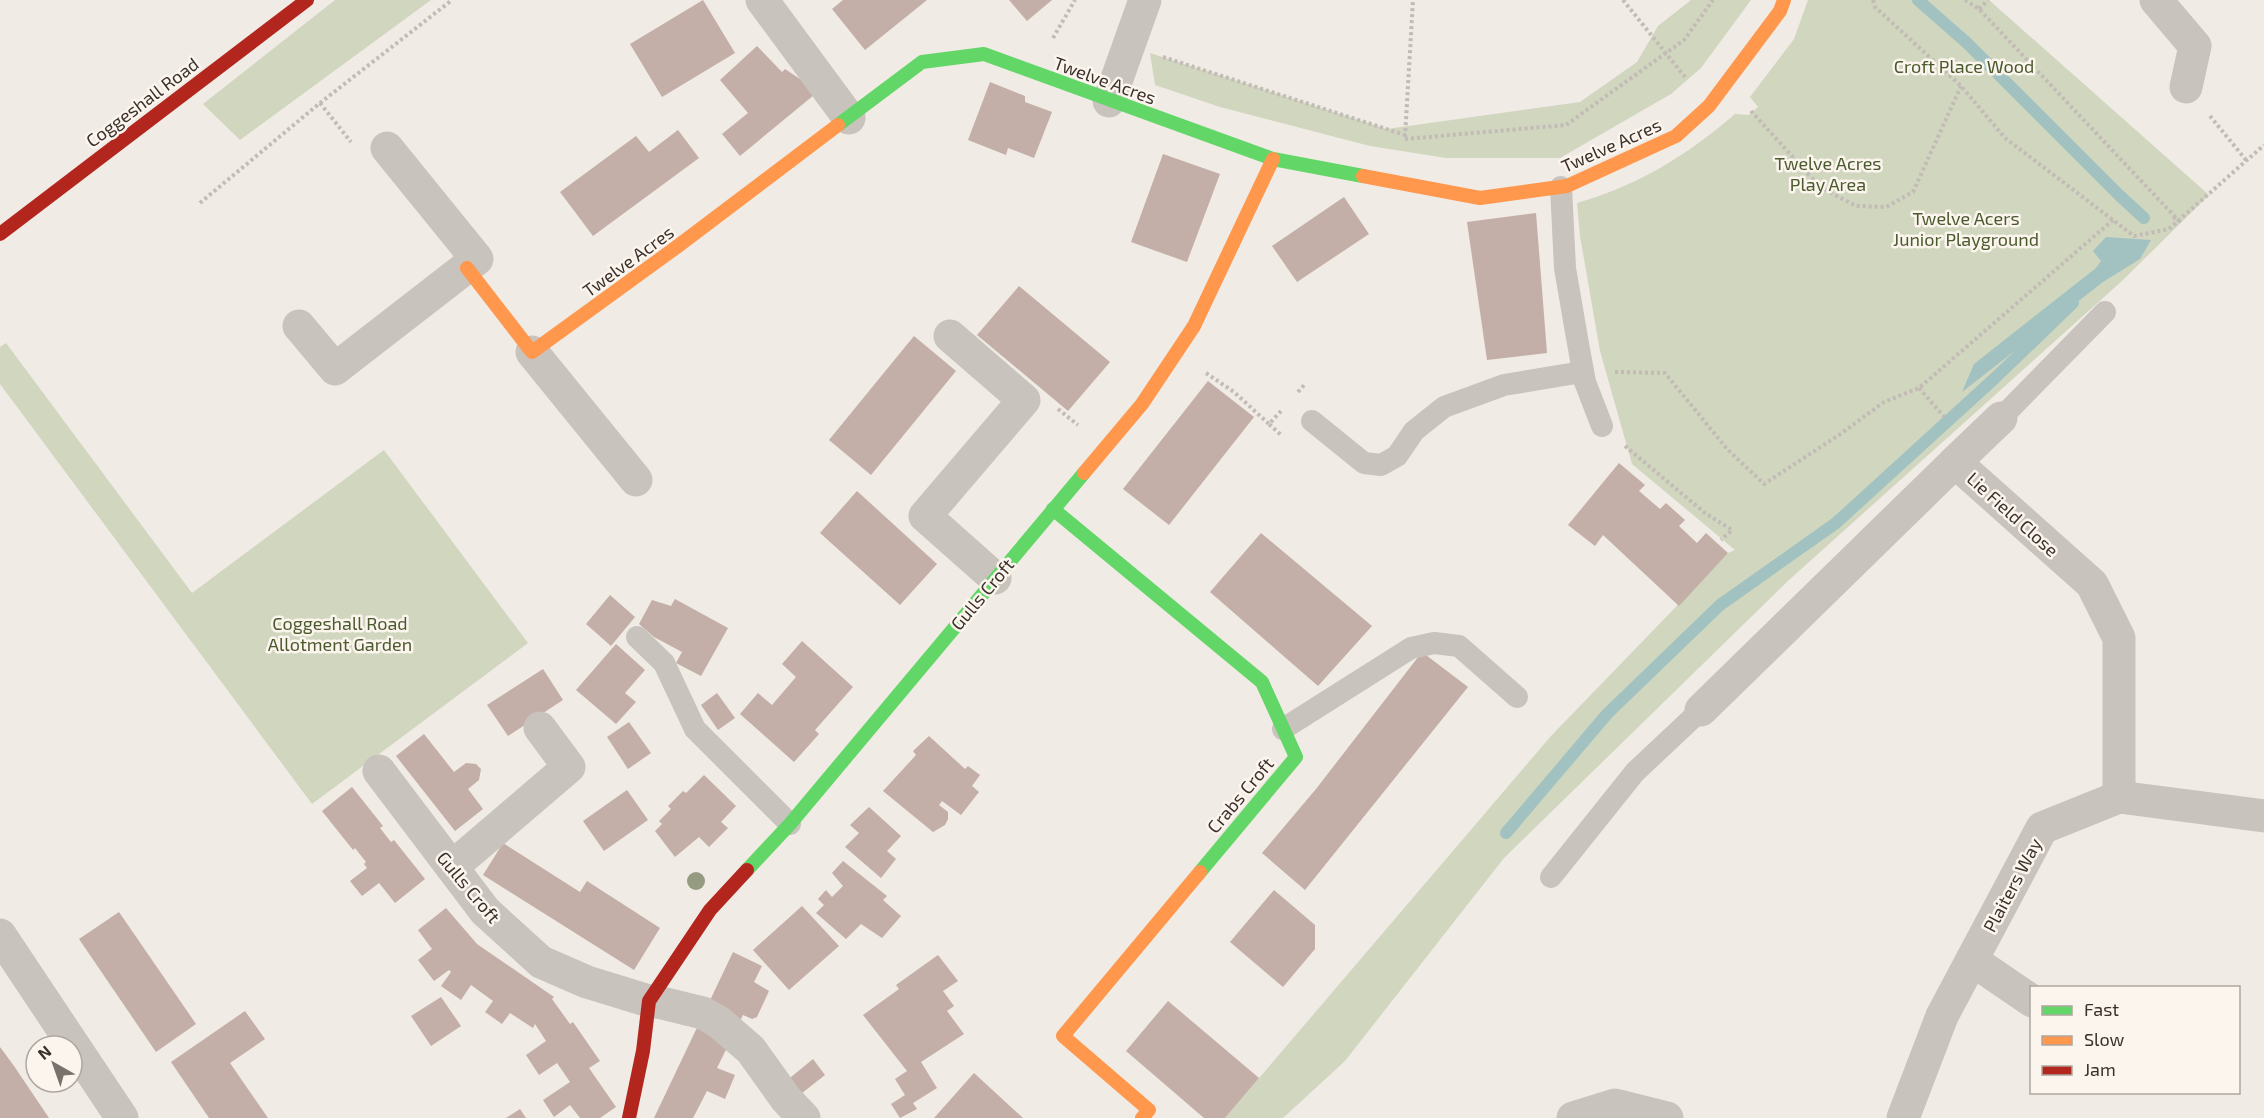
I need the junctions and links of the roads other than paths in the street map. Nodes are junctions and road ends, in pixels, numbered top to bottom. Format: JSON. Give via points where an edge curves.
{"nodes":[{"id":1,"x":307,"y":0,"type":"edge"},
{"id":2,"x":762,"y":0,"type":"edge"},
{"id":3,"x":1145,"y":0,"type":"edge"},
{"id":4,"x":1784,"y":0,"type":"edge"},
{"id":5,"x":2156,"y":0,"type":"edge"},
{"id":6,"x":2186,"y":87,"type":"road end"},
{"id":7,"x":1109,"y":101,"type":"junction"},
{"id":8,"x":849,"y":118,"type":"junction"},
{"id":9,"x":387,"y":148,"type":"dead end"},
{"id":10,"x":1273,"y":159,"type":"junction"},
{"id":11,"x":1561,"y":187,"type":"junction"},
{"id":12,"x":0,"y":234,"type":"edge"},
{"id":13,"x":467,"y":268,"type":"junction"},
{"id":14,"x":2105,"y":312,"type":"dead end"},
{"id":15,"x":299,"y":326,"type":"dead end"},
{"id":16,"x":950,"y":336,"type":"dead end"},
{"id":17,"x":532,"y":352,"type":"junction"},
{"id":18,"x":1582,"y":372,"type":"junction"},
{"id":19,"x":2001,"y":418,"type":"joint"},
{"id":20,"x":1312,"y":421,"type":"dead end"},
{"id":21,"x":1602,"y":426,"type":"road end"},
{"id":22,"x":1955,"y":462,"type":"junction"},
{"id":23,"x":636,"y":480,"type":"dead end"},
{"id":24,"x":1053,"y":510,"type":"junction"},
{"id":25,"x":995,"y":578,"type":"junction"},
{"id":26,"x":637,"y":637,"type":"dead end"},
{"id":27,"x":1517,"y":697,"type":"dead end"},
{"id":28,"x":1701,"y":710,"type":"joint"},
{"id":29,"x":540,"y":728,"type":"dead end"},
{"id":30,"x":1282,"y":729,"type":"junction"},
{"id":31,"x":379,"y":771,"type":"dead end"},
{"id":32,"x":2119,"y":797,"type":"junction"},
{"id":33,"x":2264,"y":816,"type":"edge"},
{"id":34,"x":790,"y":825,"type":"junction"},
{"id":35,"x":452,"y":867,"type":"junction"},
{"id":36,"x":1551,"y":877,"type":"dead end"},
{"id":37,"x":0,"y":934,"type":"edge"},
{"id":38,"x":1972,"y":960,"type":"junction"},
{"id":39,"x":2030,"y":1000,"type":"edge"},
{"id":40,"x":649,"y":1001,"type":"junction"},
{"id":41,"x":122,"y":1118,"type":"edge"},
{"id":42,"x":629,"y":1118,"type":"edge"},
{"id":43,"x":804,"y":1118,"type":"edge"},
{"id":44,"x":1142,"y":1118,"type":"edge"},
{"id":45,"x":1573,"y":1118,"type":"edge"},
{"id":46,"x":1667,"y":1118,"type":"edge"},
{"id":47,"x":1903,"y":1118,"type":"edge"}],
"edges":[{"from":1,"to":12,"type":"street","name":"Coggeshall Road"},
{"from":2,"to":8,"type":"street"},
{"from":3,"to":7,"type":"street"},
{"from":4,"to":11,"type":"street","name":"Twelve Acres","via":[[1780,11],[1708,106],[1676,136]]},
{"from":5,"to":6,"type":"street","via":[[2195,46]]},
{"from":7,"to":8,"type":"street","name":"Twelve Acres","via":[[984,54],[922,62]]},
{"from":7,"to":10,"type":"street","name":"Twelve Acres"},
{"from":8,"to":17,"type":"street","name":"Twelve Acres"},
{"from":9,"to":13,"type":"street","via":[[477,259]]},
{"from":10,"to":11,"type":"street","name":"Twelve Acres","via":[[1480,198]]},
{"from":10,"to":24,"type":"street","name":"Gulls Croft","via":[[1194,326],[1142,404]]},
{"from":11,"to":18,"type":"lane","via":[[1564,268]]},
{"from":13,"to":15,"type":"street","via":[[335,369]]},
{"from":13,"to":17,"type":"street"},
{"from":14,"to":19,"type":"lane"},
{"from":16,"to":25,"type":"street","via":[[1024,400],[925,516]]},
{"from":17,"to":23,"type":"street"},
{"from":18,"to":20,"type":"lane","via":[[1504,385],[1444,407],[1414,431],[1397,456],[1382,465],[1364,463]]},
{"from":18,"to":21,"type":"lane"},
{"from":19,"to":22,"type":"street"},
{"from":22,"to":28,"type":"street","name":"Lie Field Close"},
{"from":22,"to":32,"type":"street","name":"Lie Field Close","via":[[2092,584],[2119,638]]},
{"from":24,"to":25,"type":"street","name":"Gulls Croft"},
{"from":24,"to":30,"type":"street","name":"Crabs Croft","via":[[1262,682]]},
{"from":25,"to":34,"type":"street","name":"Gulls Croft"},
{"from":26,"to":34,"type":"lane","via":[[664,663],[695,729]]},
{"from":27,"to":30,"type":"lane","via":[[1459,646],[1434,643],[1411,648]]},
{"from":28,"to":36,"type":"lane","via":[[1635,772]]},
{"from":29,"to":35,"type":"street","via":[[569,767]]},
{"from":30,"to":44,"type":"street","name":"Crabs Croft","via":[[1296,757],[1063,1036],[1149,1110]]},
{"from":31,"to":35,"type":"street","name":"Gulls Croft"},
{"from":32,"to":33,"type":"street","name":"Plaiters Way"},
{"from":32,"to":38,"type":"street","name":"Plaiters Way","via":[[2042,828]]},
{"from":34,"to":40,"type":"street","name":"Gulls Croft","via":[[710,910]]},
{"from":35,"to":40,"type":"street","name":"Gulls Croft","via":[[485,911],[541,962],[587,982]]},
{"from":37,"to":41,"type":"street"},
{"from":38,"to":39,"type":"street"},
{"from":38,"to":47,"type":"street","name":"Plaiters Way","via":[[1942,1016]]},
{"from":40,"to":42,"type":"street","name":"Gulls Croft"},
{"from":40,"to":43,"type":"street","name":"Gulls Croft","via":[[703,1014],[720,1023],[751,1050]]},
{"from":45,"to":46,"type":"street","via":[[1615,1105]]}]}
